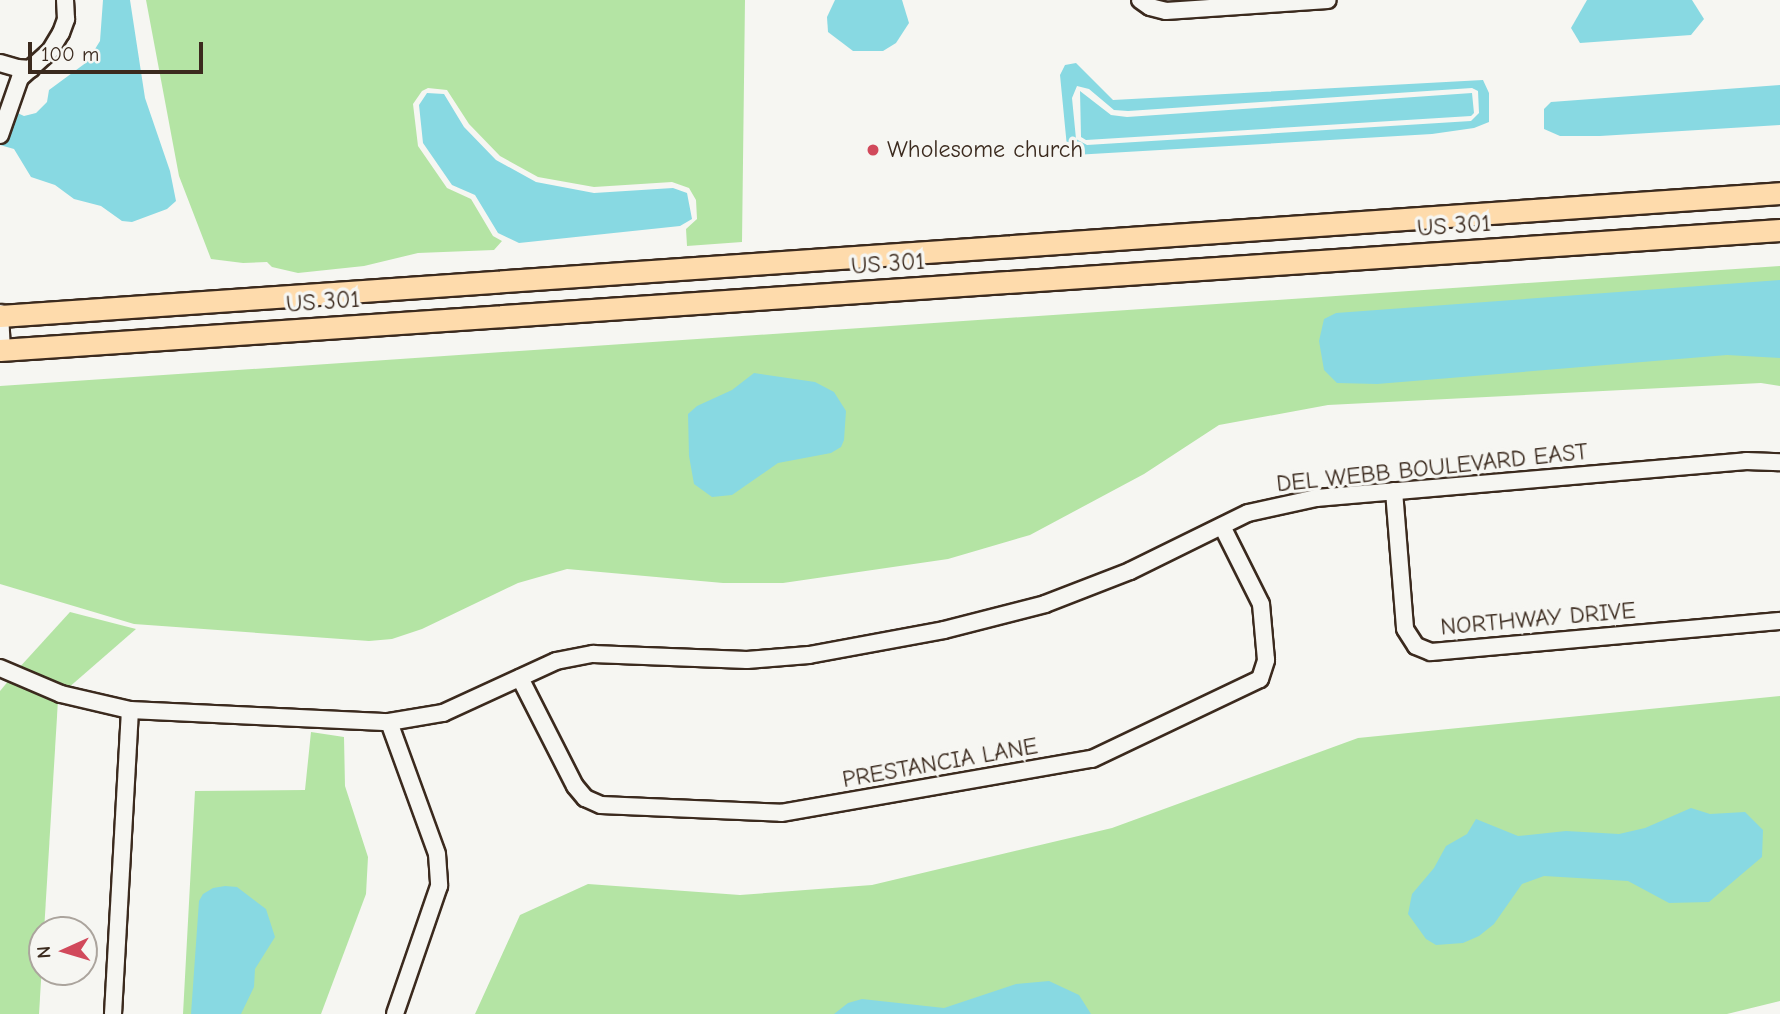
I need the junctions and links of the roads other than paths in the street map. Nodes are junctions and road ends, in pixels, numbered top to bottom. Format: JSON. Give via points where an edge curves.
{"nodes":[{"id":1,"x":65,"y":0,"type":"edge"},
{"id":2,"x":1140,"y":0,"type":"edge"},
{"id":3,"x":1328,"y":0,"type":"edge"},
{"id":4,"x":0,"y":63,"type":"edge"},
{"id":5,"x":31,"y":69,"type":"junction"},
{"id":6,"x":0,"y":135,"type":"edge"},
{"id":7,"x":1780,"y":192,"type":"edge"},
{"id":8,"x":1751,"y":195,"type":"junction"},
{"id":9,"x":1780,"y":230,"type":"edge"},
{"id":10,"x":1753,"y":232,"type":"junction"},
{"id":11,"x":0,"y":315,"type":"edge"},
{"id":12,"x":1,"y":350,"type":"edge"},
{"id":13,"x":1780,"y":462,"type":"edge"},
{"id":14,"x":1394,"y":491,"type":"junction"},
{"id":15,"x":1222,"y":526,"type":"junction"},
{"id":16,"x":1780,"y":621,"type":"edge"},
{"id":17,"x":0,"y":668,"type":"edge"},
{"id":18,"x":520,"y":678,"type":"junction"},
{"id":19,"x":130,"y":710,"type":"junction"},
{"id":20,"x":389,"y":722,"type":"junction"},
{"id":21,"x":113,"y":1014,"type":"edge"},
{"id":22,"x":395,"y":1014,"type":"edge"}],
"edges":[{"from":1,"to":5,"type":"street","via":[[61,33]]},
{"from":2,"to":3,"type":"street","via":[[1166,11]]},
{"from":4,"to":5,"type":"street"},
{"from":5,"to":6,"type":"street","via":[[20,78]]},
{"from":7,"to":8,"type":"main road","number":"US 301"},
{"from":8,"to":10,"type":"main road"},
{"from":8,"to":11,"type":"main road","number":"US 301"},
{"from":9,"to":10,"type":"main road","name":"US 301","number":"US 301"},
{"from":10,"to":12,"type":"main road","name":"US 301","number":"US 301"},
{"from":11,"to":12,"type":"street"},
{"from":13,"to":14,"type":"street","name":"DEL WEBB BOULEVARD EAST","via":[[1746,461]]},
{"from":14,"to":15,"type":"street","name":"DEL WEBB BOULEVARD EAST","via":[[1270,507]]},
{"from":14,"to":16,"type":"street","name":"NORTHWAY DRIVE","via":[[1405,629],[1416,646],[1432,652]]},
{"from":15,"to":18,"type":"street","name":"DEL WEBB BOULEVARD EAST","via":[[1130,571],[1045,604],[944,630],[810,655],[747,660],[593,654],[556,660]]},
{"from":15,"to":18,"type":"street","name":"PRESTANCIA LANE","via":[[1261,604],[1266,660],[1260,679],[1092,759],[781,813],[601,805],[585,798],[575,786]]},
{"from":17,"to":19,"type":"street","name":"DEL WEBB BOULEVARD EAST","via":[[61,694]]},
{"from":18,"to":20,"type":"street","name":"DEL WEBB BOULEVARD EAST","via":[[443,713]]},
{"from":19,"to":20,"type":"street","name":"DEL WEBB BOULEVARD EAST"},
{"from":19,"to":21,"type":"street"},
{"from":20,"to":22,"type":"street","via":[[437,854],[439,886]]}]}
